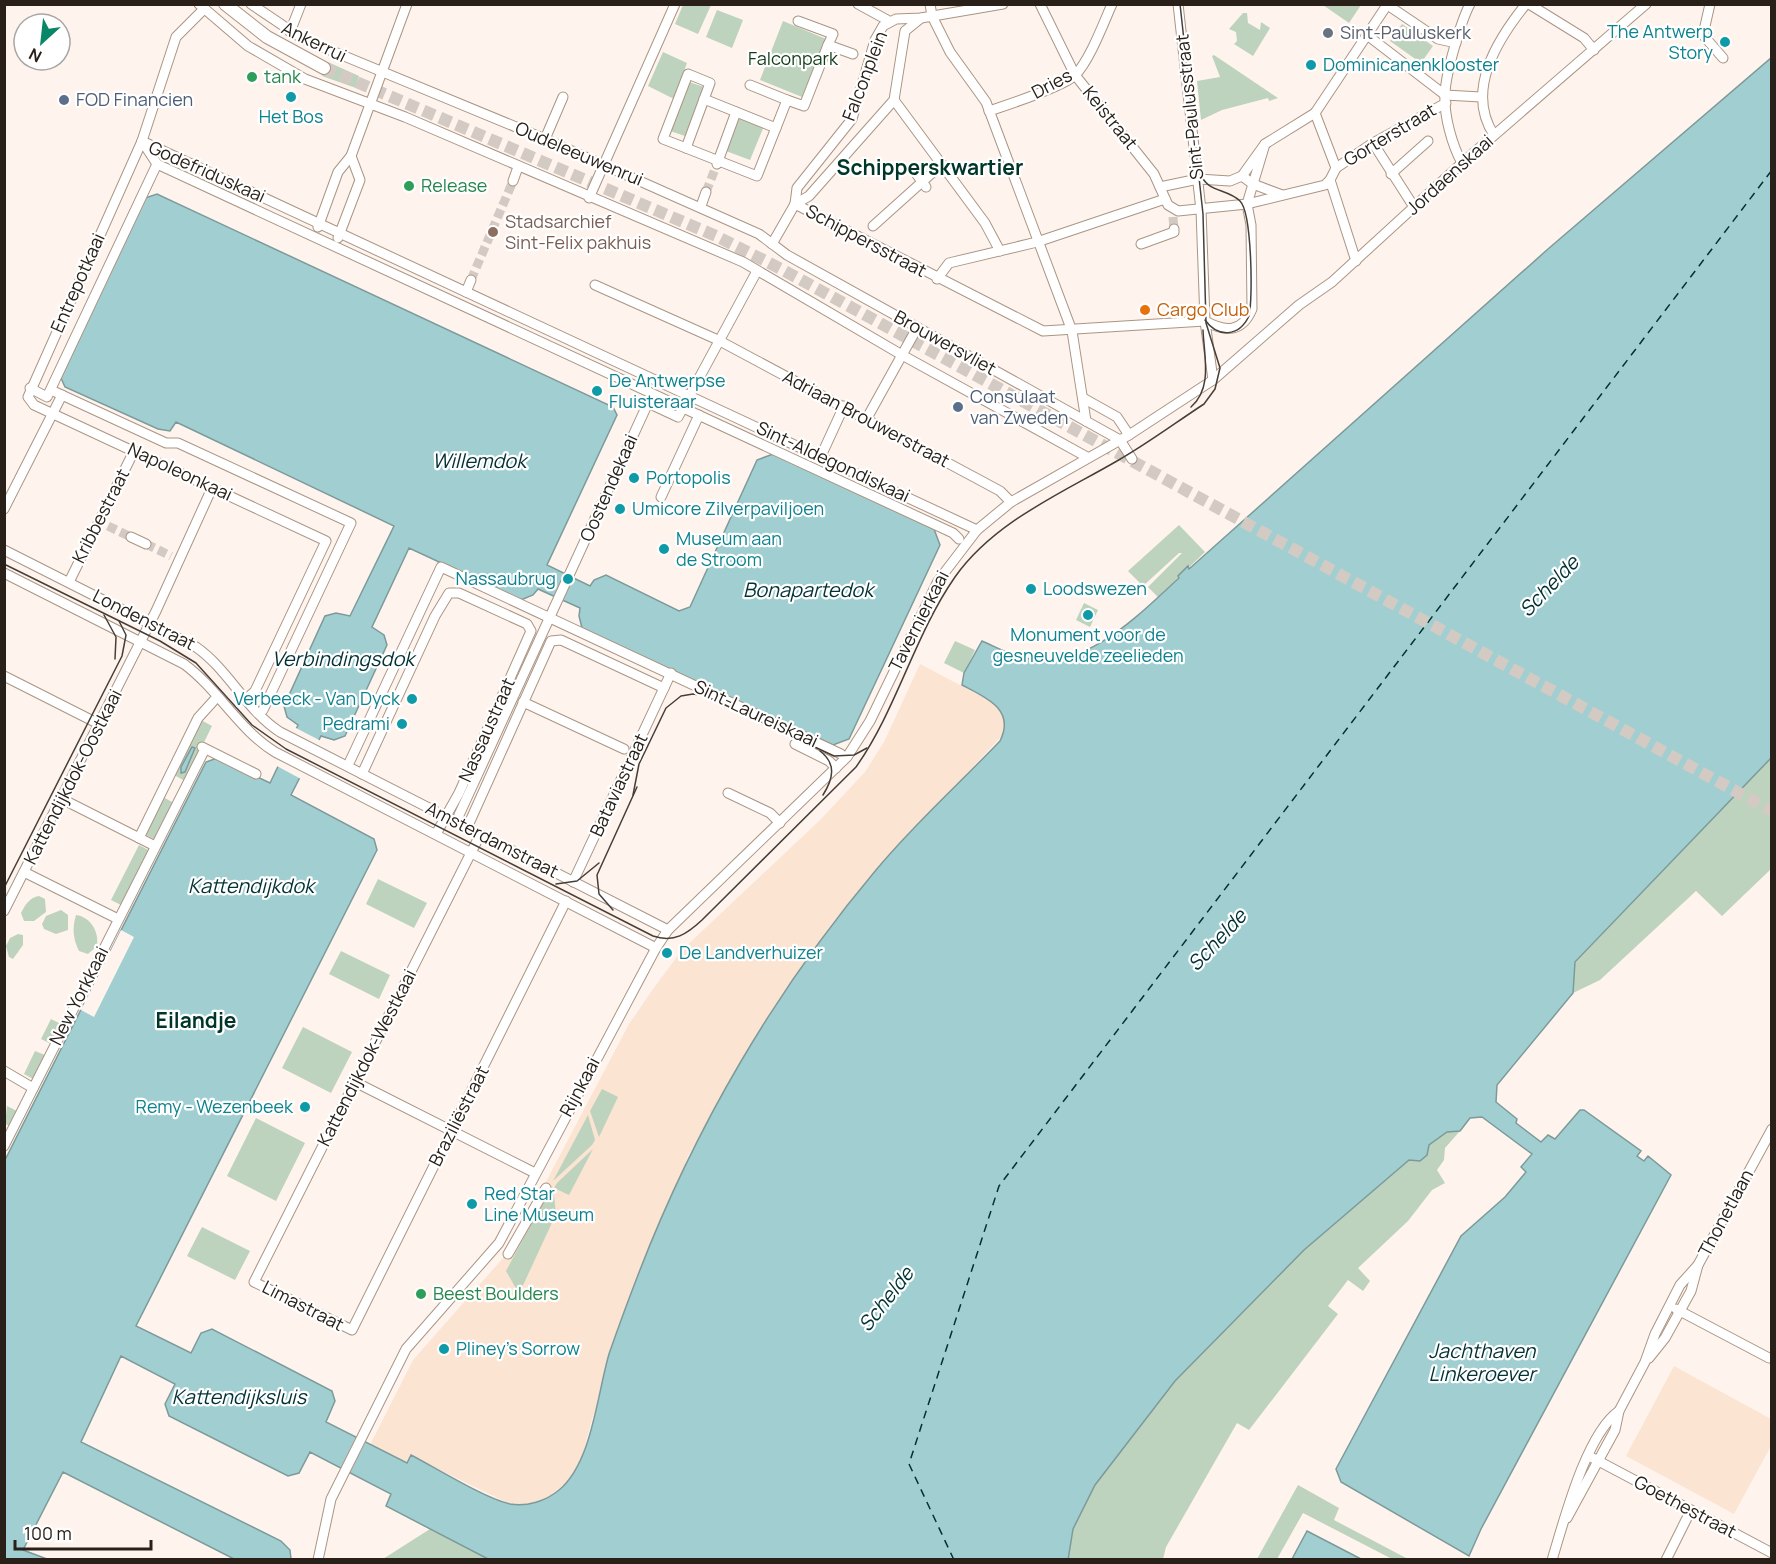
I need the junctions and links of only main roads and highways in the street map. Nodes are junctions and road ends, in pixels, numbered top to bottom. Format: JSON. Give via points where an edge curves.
{"nodes":[{"id":1,"x":225,"y":4,"type":"edge"},
{"id":2,"x":324,"y":68,"type":"tunnel mouth"}],
"edges":[{"from":1,"to":2,"type":"main road","name":"Ankerrui","via":[[267,37]]}]}
